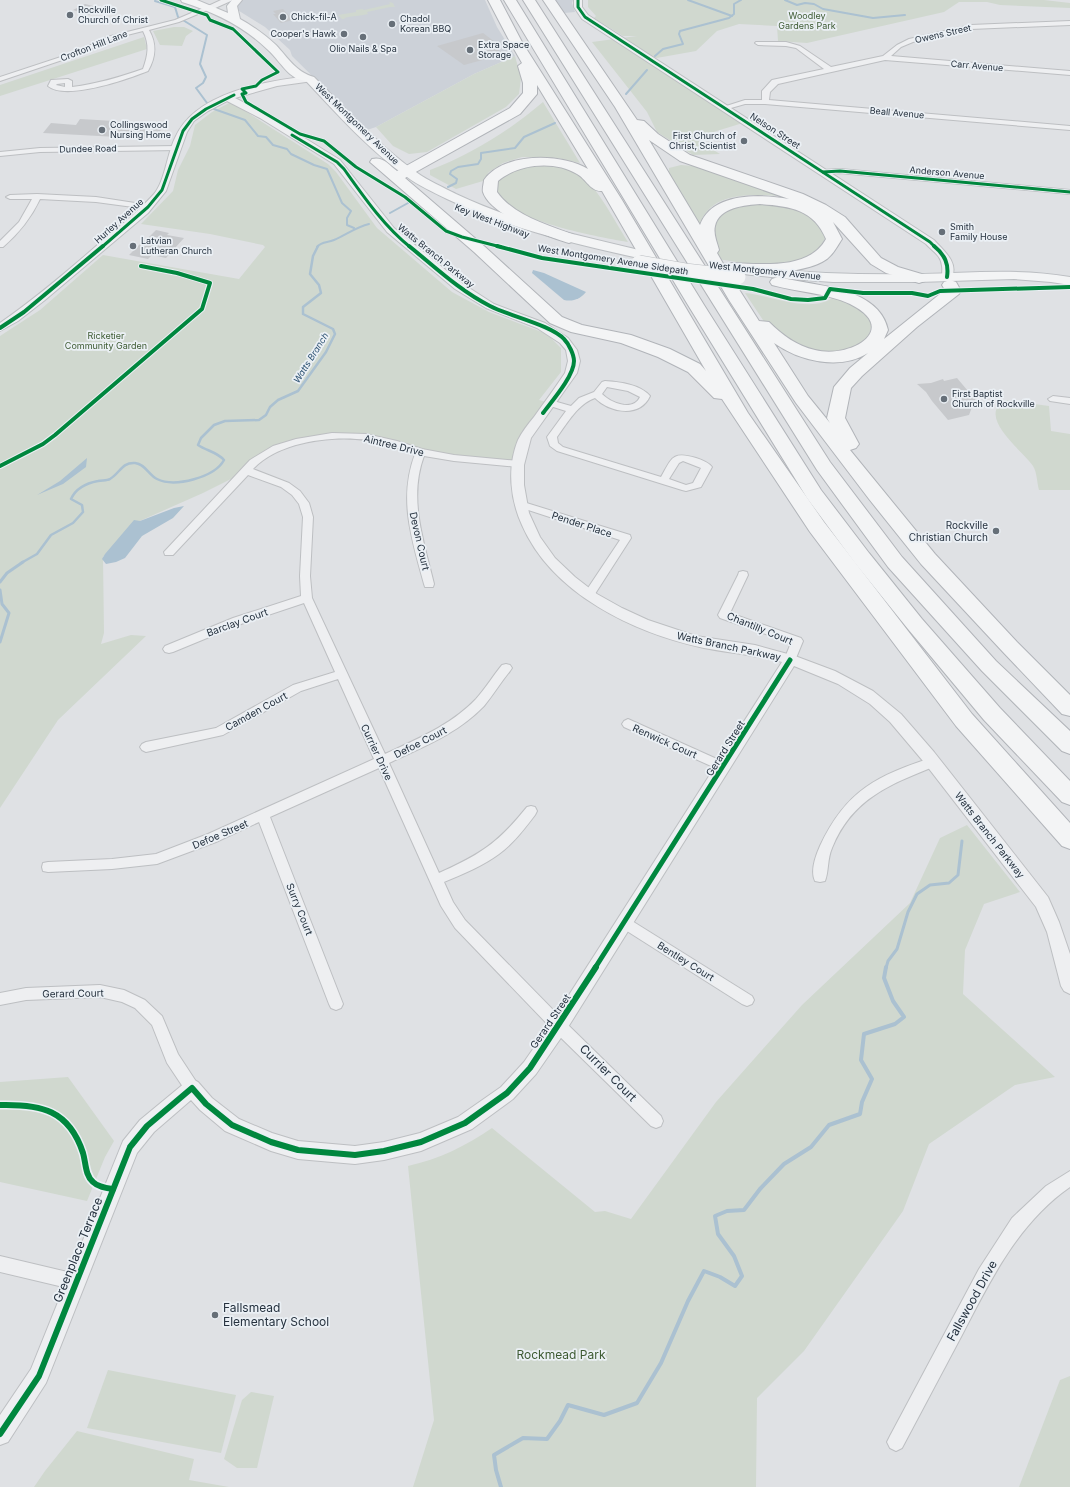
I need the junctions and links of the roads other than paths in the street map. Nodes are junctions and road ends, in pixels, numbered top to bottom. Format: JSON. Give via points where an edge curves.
{"nodes":[{"id":1,"x":186,"y":0,"type":"edge"},
{"id":2,"x":229,"y":0,"type":"edge"},
{"id":3,"x":237,"y":0,"type":"edge"},
{"id":4,"x":494,"y":0,"type":"edge"},
{"id":5,"x":510,"y":0,"type":"edge"},
{"id":6,"x":529,"y":0,"type":"edge"},
{"id":7,"x":549,"y":0,"type":"edge"},
{"id":8,"x":578,"y":0,"type":"edge"},
{"id":9,"x":210,"y":8,"type":"junction"},
{"id":10,"x":234,"y":19,"type":"junction"},
{"id":11,"x":1070,"y":23,"type":"edge"},
{"id":12,"x":145,"y":28,"type":"junction"},
{"id":13,"x":516,"y":42,"type":"junction"},
{"id":14,"x":758,"y":43,"type":"dead end"},
{"id":15,"x":885,"y":58,"type":"junction"},
{"id":16,"x":590,"y":59,"type":"junction"},
{"id":17,"x":829,"y":69,"type":"junction"},
{"id":18,"x":1070,"y":74,"type":"edge"},
{"id":19,"x":0,"y":79,"type":"edge"},
{"id":20,"x":301,"y":80,"type":"junction"},
{"id":21,"x":559,"y":81,"type":"junction"},
{"id":22,"x":69,"y":88,"type":"dead end"},
{"id":23,"x":229,"y":98,"type":"junction"},
{"id":24,"x":765,"y":102,"type":"junction"},
{"id":25,"x":724,"y":108,"type":"junction"},
{"id":26,"x":626,"y":112,"type":"junction"},
{"id":27,"x":1070,"y":128,"type":"edge"},
{"id":28,"x":177,"y":148,"type":"junction"},
{"id":29,"x":0,"y":154,"type":"edge"},
{"id":30,"x":436,"y":154,"type":"junction"},
{"id":31,"x":381,"y":158,"type":"junction"},
{"id":32,"x":822,"y":172,"type":"junction"},
{"id":33,"x":402,"y":174,"type":"junction"},
{"id":34,"x":1070,"y":192,"type":"edge"},
{"id":35,"x":38,"y":196,"type":"junction"},
{"id":36,"x":10,"y":197,"type":"dead end"},
{"id":37,"x":615,"y":200,"type":"junction"},
{"id":38,"x":148,"y":207,"type":"junction"},
{"id":39,"x":666,"y":216,"type":"junction"},
{"id":40,"x":569,"y":238,"type":"junction"},
{"id":41,"x":0,"y":245,"type":"edge"},
{"id":42,"x":637,"y":258,"type":"junction"},
{"id":43,"x":714,"y":261,"type":"junction"},
{"id":44,"x":734,"y":278,"type":"junction"},
{"id":45,"x":919,"y":278,"type":"junction"},
{"id":46,"x":948,"y":281,"type":"junction"},
{"id":47,"x":778,"y":282,"type":"junction"},
{"id":48,"x":1070,"y":282,"type":"edge"},
{"id":49,"x":0,"y":328,"type":"edge"},
{"id":50,"x":597,"y":394,"type":"dead end"},
{"id":51,"x":1053,"y":399,"type":"dead end"},
{"id":52,"x":1070,"y":401,"type":"edge"},
{"id":53,"x":550,"y":403,"type":"junction"},
{"id":54,"x":574,"y":410,"type":"junction"},
{"id":55,"x":740,"y":414,"type":"junction"},
{"id":56,"x":420,"y":452,"type":"junction"},
{"id":57,"x":519,"y":464,"type":"junction"},
{"id":58,"x":247,"y":471,"type":"junction"},
{"id":59,"x":663,"y":481,"type":"dead end"},
{"id":60,"x":876,"y":495,"type":"junction"},
{"id":61,"x":520,"y":504,"type":"junction"},
{"id":62,"x":169,"y":552,"type":"dead end"},
{"id":63,"x":895,"y":562,"type":"junction"},
{"id":64,"x":743,"y":575,"type":"dead end"},
{"id":65,"x":429,"y":584,"type":"dead end"},
{"id":66,"x":589,"y":594,"type":"junction"},
{"id":67,"x":307,"y":598,"type":"junction"},
{"id":68,"x":169,"y":649,"type":"dead end"},
{"id":69,"x":790,"y":660,"type":"junction"},
{"id":70,"x":506,"y":668,"type":"dead end"},
{"id":71,"x":341,"y":674,"type":"junction"},
{"id":72,"x":1070,"y":708,"type":"edge"},
{"id":73,"x":1070,"y":718,"type":"edge"},
{"id":74,"x":628,"y":724,"type":"dead end"},
{"id":75,"x":1070,"y":745,"type":"edge"},
{"id":76,"x":146,"y":747,"type":"dead end"},
{"id":77,"x":381,"y":761,"type":"junction"},
{"id":78,"x":934,"y":762,"type":"junction"},
{"id":79,"x":724,"y":767,"type":"junction"},
{"id":80,"x":1070,"y":796,"type":"edge"},
{"id":81,"x":531,"y":811,"type":"dead end"},
{"id":82,"x":263,"y":815,"type":"junction"},
{"id":83,"x":1070,"y":840,"type":"edge"},
{"id":84,"x":48,"y":867,"type":"dead end"},
{"id":85,"x":820,"y":877,"type":"dead end"},
{"id":86,"x":436,"y":880,"type":"junction"},
{"id":87,"x":624,"y":922,"type":"junction"},
{"id":88,"x":1070,"y":986,"type":"edge"},
{"id":89,"x":0,"y":999,"type":"edge"},
{"id":90,"x":747,"y":1000,"type":"dead end"},
{"id":91,"x":336,"y":1004,"type":"dead end"},
{"id":92,"x":559,"y":1026,"type":"junction"},
{"id":93,"x":192,"y":1088,"type":"junction"},
{"id":94,"x":656,"y":1121,"type":"dead end"},
{"id":95,"x":1070,"y":1178,"type":"edge"},
{"id":96,"x":0,"y":1264,"type":"edge"},
{"id":97,"x":76,"y":1282,"type":"junction"},
{"id":98,"x":0,"y":1434,"type":"edge"},
{"id":99,"x":896,"y":1442,"type":"dead end"}],
"edges":[{"from":1,"to":9,"type":"main road","name":"West Montgomery Avenue"},
{"from":2,"to":9,"type":"street"},
{"from":3,"to":10,"type":"main road","via":[[232,6]]},
{"from":4,"to":13,"type":"highway"},
{"from":4,"to":21,"type":"highway","via":[[534,56]]},
{"from":5,"to":21,"type":"highway"},
{"from":6,"to":39,"type":"highway"},
{"from":7,"to":16,"type":"highway"},
{"from":8,"to":25,"type":"street","name":"Nelson Street","via":[[578,7],[585,17]]},
{"from":9,"to":10,"type":"main road","name":"West Montgomery Avenue"},
{"from":9,"to":12,"type":"street","name":"Crofton Hill Lane","via":[[177,21]]},
{"from":10,"to":20,"type":"main road","name":"West Montgomery Avenue","via":[[270,46]]},
{"from":11,"to":15,"type":"street","name":"Owens Street","via":[[971,27],[911,40]]},
{"from":12,"to":19,"type":"street","name":"Crofton Hill Lane","via":[[109,38],[81,52]]},
{"from":12,"to":22,"type":"street","via":[[152,41],[146,70],[110,83]]},
{"from":13,"to":30,"type":"highway","via":[[530,83],[530,94],[515,111]]},
{"from":13,"to":37,"type":"highway"},
{"from":14,"to":17,"type":"street","via":[[798,47]]},
{"from":15,"to":17,"type":"street","name":"Owens Street"},
{"from":15,"to":18,"type":"street","name":"Carr Avenue"},
{"from":16,"to":26,"type":"highway"},
{"from":16,"to":39,"type":"highway"},
{"from":17,"to":24,"type":"street","name":"Owens Street","via":[[775,82],[766,90]]},
{"from":20,"to":23,"type":"street","name":"Hurley Avenue","via":[[243,97]]},
{"from":20,"to":31,"type":"main road","name":"West Montgomery Avenue"},
{"from":21,"to":80,"type":"highway","via":[[814,494],[915,624],[992,714]]},
{"from":23,"to":28,"type":"street","name":"Hurley Avenue","via":[[192,119],[183,131]]},
{"from":23,"to":53,"type":"street","name":"Watts Branch Parkway","via":[[337,162],[395,235],[464,290],[490,306],[546,328],[564,339],[574,360],[571,373]]},
{"from":24,"to":25,"type":"street","name":"Beall Avenue","via":[[745,102]]},
{"from":24,"to":27,"type":"street","name":"Beall Avenue"},
{"from":25,"to":32,"type":"street","name":"Nelson Street"},
{"from":26,"to":43,"type":"highway"},
{"from":26,"to":45,"type":"highway","via":[[653,137],[685,158],[798,197],[821,208],[840,220],[876,261],[892,270]]},
{"from":28,"to":29,"type":"street","name":"Dundee Road","via":[[40,150]]},
{"from":28,"to":38,"type":"street","name":"Hurley Avenue","via":[[162,190]]},
{"from":30,"to":31,"type":"highway","via":[[410,159]]},
{"from":30,"to":33,"type":"highway"},
{"from":31,"to":33,"type":"main road","name":"Key West Highway"},
{"from":31,"to":55,"type":"highway","via":[[556,320],[577,329],[625,339],[664,353],[694,368]]},
{"from":32,"to":34,"type":"street","name":"Anderson Avenue","via":[[840,171]]},
{"from":32,"to":46,"type":"street","name":"Nelson Street","via":[[940,250],[949,267]]},
{"from":33,"to":40,"type":"main road","name":"West Montgomery Avenue","via":[[461,202]]},
{"from":33,"to":42,"type":"main road","name":"Key West Highway","via":[[447,204],[498,225],[585,251]]},
{"from":35,"to":36,"type":"street"},
{"from":35,"to":38,"type":"street","via":[[97,198]]},
{"from":35,"to":41,"type":"street","via":[[27,219]]},
{"from":37,"to":40,"type":"highway","via":[[581,171],[552,162],[520,164],[501,172],[491,180],[490,192],[497,203],[514,215]]},
{"from":37,"to":55,"type":"highway"},
{"from":38,"to":49,"type":"street","name":"Hurley Avenue","via":[[24,312]]},
{"from":39,"to":63,"type":"highway","via":[[823,466]]},
{"from":40,"to":42,"type":"main road","name":"West Montgomery Avenue"},
{"from":42,"to":44,"type":"main road","name":"West Montgomery Avenue","bridge":true,"via":[[685,271]]},
{"from":43,"to":44,"type":"highway"},
{"from":43,"to":44,"type":"highway","via":[[707,231],[708,221],[716,212],[739,202],[771,200],[799,206],[816,213],[824,220],[834,238],[832,245],[824,254],[812,260],[791,267]]},
{"from":44,"to":45,"type":"main road","name":"West Montgomery Avenue"},
{"from":44,"to":47,"type":"main road","name":"West Montgomery Avenue"},
{"from":44,"to":47,"type":"highway","via":[[768,331],[787,346],[827,357],[847,355],[874,342],[880,330],[877,318],[864,305],[829,292],[793,287]]},
{"from":44,"to":60,"type":"highway","via":[[802,399]]},
{"from":45,"to":46,"type":"main road","name":"West Montgomery Avenue"},
{"from":46,"to":47,"type":"main road","name":"West Montgomery Avenue","via":[[856,286]]},
{"from":46,"to":48,"type":"main road","name":"West Montgomery Avenue"},
{"from":46,"to":60,"type":"highway","via":[[953,291],[874,355],[843,387],[836,418]]},
{"from":50,"to":54,"type":"street","via":[[582,400]]},
{"from":51,"to":52,"type":"street"},
{"from":53,"to":54,"type":"street"},
{"from":53,"to":57,"type":"street","name":"Watts Branch Parkway","via":[[525,438]]},
{"from":54,"to":59,"type":"street","via":[[552,437],[553,444],[560,449]]},
{"from":55,"to":83,"type":"highway","via":[[816,527],[964,720]]},
{"from":56,"to":57,"type":"street","name":"Aintree Drive"},
{"from":56,"to":58,"type":"street","name":"Aintree Drive","via":[[381,440],[350,435],[332,436],[276,448],[254,462]]},
{"from":56,"to":65,"type":"street","name":"Devon Court","via":[[413,472],[412,505]]},
{"from":57,"to":61,"type":"street","name":"Watts Branch Parkway","via":[[517,478]]},
{"from":58,"to":62,"type":"street","name":"Aintree Drive"},
{"from":58,"to":67,"type":"street","name":"Currier Drive","via":[[285,485],[304,503],[308,517],[305,576]]},
{"from":60,"to":72,"type":"highway","via":[[928,560]]},
{"from":61,"to":66,"type":"street","name":"Watts Branch Parkway","via":[[536,542],[549,559]]},
{"from":61,"to":66,"type":"street","name":"Pender Place","via":[[626,538]]},
{"from":63,"to":73,"type":"highway"},
{"from":63,"to":75,"type":"highway","via":[[989,666]]},
{"from":64,"to":69,"type":"street","name":"Chantilly Court","via":[[724,615],[797,641]]},
{"from":66,"to":69,"type":"street","name":"Watts Branch Parkway","via":[[618,612],[666,632],[698,642],[762,651]]},
{"from":67,"to":68,"type":"street","name":"Barclay Court","via":[[237,621]]},
{"from":67,"to":71,"type":"street","name":"Currier Drive"},
{"from":69,"to":78,"type":"street","name":"Watts Branch Parkway","via":[[831,674],[870,696],[899,721]]},
{"from":69,"to":79,"type":"street","name":"Gerard Street"},
{"from":70,"to":77,"type":"street","name":"Defoe Court","via":[[480,702],[458,722],[436,736]]},
{"from":71,"to":76,"type":"street","name":"Camden Court","via":[[297,688],[219,732]]},
{"from":71,"to":77,"type":"street","name":"Currier Drive"},
{"from":74,"to":79,"type":"street","name":"Renwick Court"},
{"from":77,"to":82,"type":"street","name":"Defoe Street"},
{"from":77,"to":86,"type":"street","name":"Currier Drive"},
{"from":78,"to":85,"type":"street","via":[[876,786],[852,804],[823,852]]},
{"from":78,"to":88,"type":"street","name":"Watts Branch Parkway","via":[[1041,900],[1054,928]]},
{"from":79,"to":87,"type":"street","name":"Gerard Street"},
{"from":81,"to":86,"type":"street","via":[[494,850]]},
{"from":82,"to":84,"type":"street","name":"Defoe Street","via":[[157,859]]},
{"from":82,"to":91,"type":"street","name":"Surry Court"},
{"from":86,"to":92,"type":"street","name":"Currier Drive","via":[[460,924]]},
{"from":87,"to":90,"type":"street","name":"Bentley Court"},
{"from":87,"to":92,"type":"street","name":"Gerard Street"},
{"from":89,"to":93,"type":"street","name":"Gerard Court","via":[[26,994],[100,991],[129,998],[140,1004],[157,1021],[172,1058]]},
{"from":92,"to":93,"type":"street","name":"Gerard Street","via":[[530,1068],[507,1093],[471,1119],[421,1142],[384,1151],[355,1155],[298,1150],[271,1142],[232,1125],[206,1104]]},
{"from":92,"to":94,"type":"street","name":"Currier Court"},
{"from":93,"to":97,"type":"street","name":"Greenplace Terrace","via":[[147,1126],[130,1147]]},
{"from":95,"to":99,"type":"street","name":"Fallswood Drive","via":[[1051,1191],[1018,1224],[985,1276]]},
{"from":96,"to":97,"type":"street"},
{"from":97,"to":98,"type":"street","name":"Greenplace Terrace","via":[[39,1376]]}]}
